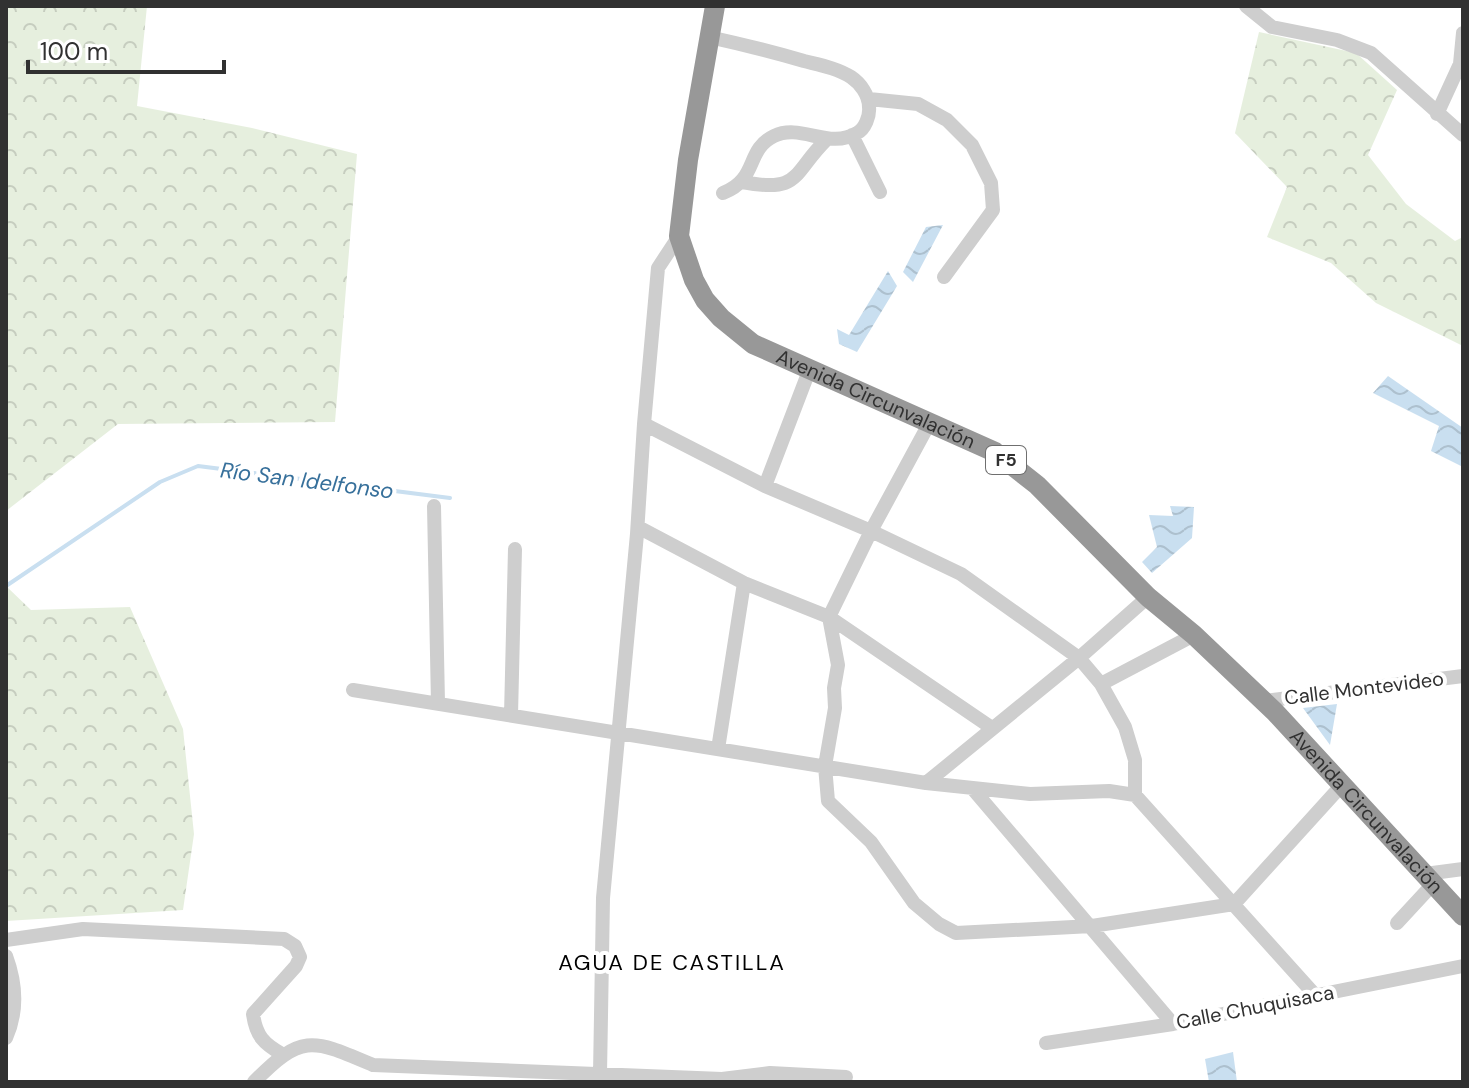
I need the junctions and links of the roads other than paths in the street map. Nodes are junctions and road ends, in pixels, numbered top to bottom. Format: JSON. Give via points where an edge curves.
{"nodes":[{"id":1,"x":715,"y":6,"type":"edge"},
{"id":2,"x":1246,"y":6,"type":"edge"},
{"id":3,"x":1463,"y":33,"type":"edge"},
{"id":4,"x":709,"y":37,"type":"junction"},
{"id":5,"x":869,"y":99,"type":"junction"},
{"id":6,"x":1437,"y":114,"type":"junction"},
{"id":7,"x":852,"y":135,"type":"junction"},
{"id":8,"x":1463,"y":135,"type":"edge"},
{"id":9,"x":826,"y":140,"type":"junction"},
{"id":10,"x":742,"y":182,"type":"junction"},
{"id":11,"x":880,"y":192,"type":"dead end"},
{"id":12,"x":723,"y":193,"type":"dead end"},
{"id":13,"x":679,"y":236,"type":"junction"},
{"id":14,"x":944,"y":277,"type":"dead end"},
{"id":15,"x":809,"y":371,"type":"junction"},
{"id":16,"x":930,"y":422,"type":"junction"},
{"id":17,"x":644,"y":424,"type":"junction"},
{"id":18,"x":765,"y":486,"type":"junction"},
{"id":19,"x":434,"y":506,"type":"dead end"},
{"id":20,"x":638,"y":527,"type":"junction"},
{"id":21,"x":871,"y":531,"type":"junction"},
{"id":22,"x":515,"y":549,"type":"dead end"},
{"id":23,"x":744,"y":583,"type":"junction"},
{"id":24,"x":1148,"y":597,"type":"junction"},
{"id":25,"x":829,"y":617,"type":"junction"},
{"id":26,"x":1194,"y":635,"type":"junction"},
{"id":27,"x":1079,"y":658,"type":"junction"},
{"id":28,"x":1463,"y":676,"type":"edge"},
{"id":29,"x":1101,"y":684,"type":"junction"},
{"id":30,"x":353,"y":690,"type":"dead end"},
{"id":31,"x":1264,"y":701,"type":"junction"},
{"id":32,"x":438,"y":703,"type":"junction"},
{"id":33,"x":511,"y":715,"type":"junction"},
{"id":34,"x":992,"y":728,"type":"junction"},
{"id":35,"x":618,"y":732,"type":"junction"},
{"id":36,"x":718,"y":749,"type":"junction"},
{"id":37,"x":825,"y":766,"type":"junction"},
{"id":38,"x":926,"y":783,"type":"junction"},
{"id":39,"x":1342,"y":785,"type":"junction"},
{"id":40,"x":972,"y":788,"type":"junction"},
{"id":41,"x":1135,"y":795,"type":"junction"},
{"id":42,"x":1463,"y":869,"type":"edge"},
{"id":43,"x":1430,"y":878,"type":"junction"},
{"id":44,"x":1234,"y":904,"type":"junction"},
{"id":45,"x":1463,"y":916,"type":"edge"},
{"id":46,"x":1397,"y":923,"type":"dead end"},
{"id":47,"x":1092,"y":926,"type":"junction"},
{"id":48,"x":6,"y":940,"type":"edge"},
{"id":49,"x":6,"y":956,"type":"edge"},
{"id":50,"x":1463,"y":966,"type":"edge"},
{"id":51,"x":1315,"y":995,"type":"junction"},
{"id":52,"x":1173,"y":1024,"type":"junction"},
{"id":53,"x":6,"y":1038,"type":"edge"},
{"id":54,"x":1046,"y":1043,"type":"dead end"},
{"id":55,"x":282,"y":1054,"type":"junction"},
{"id":56,"x":600,"y":1074,"type":"junction"},
{"id":57,"x":846,"y":1077,"type":"dead end"},
{"id":58,"x":625,"y":1078,"type":"edge"},
{"id":59,"x":722,"y":1080,"type":"edge"},
{"id":60,"x":254,"y":1082,"type":"edge"}],
"edges":[{"from":1,"to":4,"type":"highway","name":"Avenida Circunvalación","number":"F5"},
{"from":2,"to":6,"type":"street","via":[[1272,27],[1371,53]]},
{"from":3,"to":6,"type":"street","via":[[1460,64]]},
{"from":4,"to":5,"type":"street","via":[[839,71],[854,79]]},
{"from":4,"to":13,"type":"highway","name":"Avenida Circunvalación","number":"F5"},
{"from":5,"to":7,"type":"street","via":[[870,114],[860,132]]},
{"from":5,"to":14,"type":"street","via":[[918,104],[947,120],[972,145],[991,183],[993,210]]},
{"from":6,"to":8,"type":"street"},
{"from":7,"to":9,"type":"street"},
{"from":7,"to":11,"type":"street"},
{"from":9,"to":10,"type":"street","via":[[794,180],[778,186]]},
{"from":9,"to":10,"type":"street","via":[[787,131],[770,138],[757,150]]},
{"from":10,"to":12,"type":"street"},
{"from":13,"to":15,"type":"highway","name":"Avenida Circunvalación","number":"F5","via":[[694,280],[721,318],[753,344]]},
{"from":13,"to":17,"type":"street","via":[[658,268]]},
{"from":15,"to":16,"type":"highway","name":"Avenida Circunvalación","number":"F5"},
{"from":15,"to":18,"type":"street"},
{"from":16,"to":21,"type":"street"},
{"from":16,"to":24,"type":"highway","name":"Avenida Circunvalación","number":"F5","via":[[995,452],[1037,485]]},
{"from":17,"to":18,"type":"street"},
{"from":17,"to":20,"type":"street"},
{"from":18,"to":21,"type":"street"},
{"from":19,"to":32,"type":"street"},
{"from":20,"to":23,"type":"street"},
{"from":20,"to":35,"type":"street"},
{"from":21,"to":25,"type":"street"},
{"from":21,"to":27,"type":"street","via":[[961,574]]},
{"from":22,"to":33,"type":"street"},
{"from":23,"to":25,"type":"street"},
{"from":23,"to":36,"type":"street"},
{"from":24,"to":26,"type":"highway","name":"Avenida Circunvalación","number":"F5"},
{"from":24,"to":27,"type":"street"},
{"from":25,"to":34,"type":"street"},
{"from":25,"to":37,"type":"street","via":[[838,665]]},
{"from":26,"to":29,"type":"street"},
{"from":26,"to":31,"type":"highway","name":"Avenida Circunvalación","number":"F5"},
{"from":27,"to":29,"type":"street"},
{"from":27,"to":34,"type":"street"},
{"from":28,"to":31,"type":"street","name":"Calle Montevideo"},
{"from":29,"to":41,"type":"street","via":[[1129,738]]},
{"from":30,"to":32,"type":"street"},
{"from":31,"to":39,"type":"highway","name":"Avenida Circunvalación","number":"F5"},
{"from":32,"to":33,"type":"street"},
{"from":33,"to":35,"type":"street"},
{"from":34,"to":38,"type":"street"},
{"from":35,"to":36,"type":"street"},
{"from":35,"to":56,"type":"street","via":[[603,898]]},
{"from":36,"to":37,"type":"street"},
{"from":37,"to":38,"type":"street"},
{"from":37,"to":47,"type":"street","via":[[828,801],[871,842],[914,903],[939,924],[956,933]]},
{"from":38,"to":40,"type":"street"},
{"from":39,"to":43,"type":"highway","name":"Avenida Circunvalación","number":"F5"},
{"from":39,"to":44,"type":"street"},
{"from":40,"to":41,"type":"street"},
{"from":40,"to":47,"type":"street"},
{"from":41,"to":44,"type":"street"},
{"from":42,"to":43,"type":"street"},
{"from":43,"to":45,"type":"highway","name":"Avenida Circunvalación","number":"F5"},
{"from":43,"to":46,"type":"street"},
{"from":44,"to":47,"type":"street"},
{"from":44,"to":51,"type":"street"},
{"from":47,"to":52,"type":"street"},
{"from":48,"to":55,"type":"street","via":[[83,929],[284,939],[300,957],[253,1014],[265,1045]]},
{"from":49,"to":53,"type":"street","via":[[15,1006]]},
{"from":50,"to":51,"type":"street","name":"Calle Chuquisaca"},
{"from":51,"to":52,"type":"street","name":"Calle Chuquisaca"},
{"from":52,"to":54,"type":"street","name":"Calle Chuquisaca"},
{"from":55,"to":56,"type":"street","via":[[321,1045],[373,1065]]},
{"from":55,"to":60,"type":"street"},
{"from":56,"to":58,"type":"street"},
{"from":57,"to":59,"type":"street","via":[[770,1073]]},
{"from":58,"to":59,"type":"street"}]}
